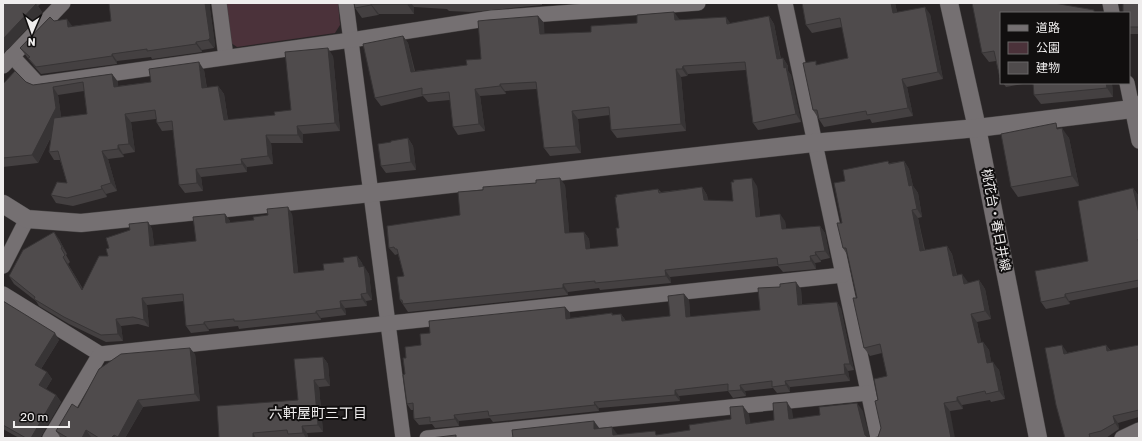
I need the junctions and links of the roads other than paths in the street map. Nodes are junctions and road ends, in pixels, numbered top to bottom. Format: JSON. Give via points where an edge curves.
{"nodes":[{"id":1,"x":63,"y":3,"type":"edge"},
{"id":2,"x":219,"y":3,"type":"edge"},
{"id":3,"x":346,"y":3,"type":"edge"},
{"id":4,"x":698,"y":3,"type":"edge"},
{"id":5,"x":785,"y":3,"type":"edge"},
{"id":6,"x":949,"y":3,"type":"edge"},
{"id":7,"x":492,"y":10,"type":"edge"},
{"id":8,"x":351,"y":40,"type":"junction"},
{"id":9,"x":226,"y":57,"type":"junction"},
{"id":10,"x":8,"y":61,"type":"edge"},
{"id":11,"x":1126,"y":84,"type":"edge"},
{"id":12,"x":1135,"y":107,"type":"edge"},
{"id":13,"x":977,"y":128,"type":"junction"},
{"id":14,"x":1139,"y":141,"type":"edge"},
{"id":15,"x":813,"y":143,"type":"junction"},
{"id":16,"x":371,"y":193,"type":"junction"},
{"id":17,"x":3,"y":204,"type":"edge"},
{"id":18,"x":27,"y":219,"type":"junction"},
{"id":19,"x":3,"y":266,"type":"edge"},
{"id":20,"x":843,"y":275,"type":"junction"},
{"id":21,"x":3,"y":294,"type":"edge"},
{"id":22,"x":387,"y":322,"type":"junction"},
{"id":23,"x":100,"y":354,"type":"junction"},
{"id":24,"x":868,"y":393,"type":"junction"},
{"id":25,"x":1139,"y":430,"type":"edge"},
{"id":26,"x":50,"y":438,"type":"edge"},
{"id":27,"x":403,"y":438,"type":"edge"},
{"id":28,"x":427,"y":438,"type":"edge"},
{"id":29,"x":878,"y":438,"type":"edge"},
{"id":30,"x":1038,"y":438,"type":"edge"},
{"id":31,"x":1122,"y":438,"type":"edge"}],
"edges":[{"from":1,"to":10,"type":"street"},
{"from":2,"to":9,"type":"street"},
{"from":3,"to":8,"type":"street"},
{"from":4,"to":7,"type":"street"},
{"from":5,"to":15,"type":"street"},
{"from":6,"to":13,"type":"street","name":"桃花台・春日井線"},
{"from":7,"to":8,"type":"street"},
{"from":8,"to":9,"type":"street"},
{"from":8,"to":16,"type":"street"},
{"from":9,"to":10,"type":"street","via":[[38,84]]},
{"from":11,"to":12,"type":"street"},
{"from":12,"to":13,"type":"street"},
{"from":12,"to":14,"type":"street"},
{"from":13,"to":15,"type":"street"},
{"from":13,"to":30,"type":"street","name":"桃花台・春日井線"},
{"from":15,"to":16,"type":"street"},
{"from":15,"to":20,"type":"street"},
{"from":16,"to":18,"type":"street","via":[[81,223]]},
{"from":16,"to":22,"type":"street"},
{"from":17,"to":18,"type":"street"},
{"from":18,"to":19,"type":"street"},
{"from":20,"to":22,"type":"street"},
{"from":20,"to":24,"type":"street"},
{"from":21,"to":23,"type":"street"},
{"from":22,"to":23,"type":"street"},
{"from":22,"to":27,"type":"street"},
{"from":23,"to":26,"type":"street"},
{"from":24,"to":28,"type":"street"},
{"from":24,"to":29,"type":"street"},
{"from":25,"to":31,"type":"street"}]}
